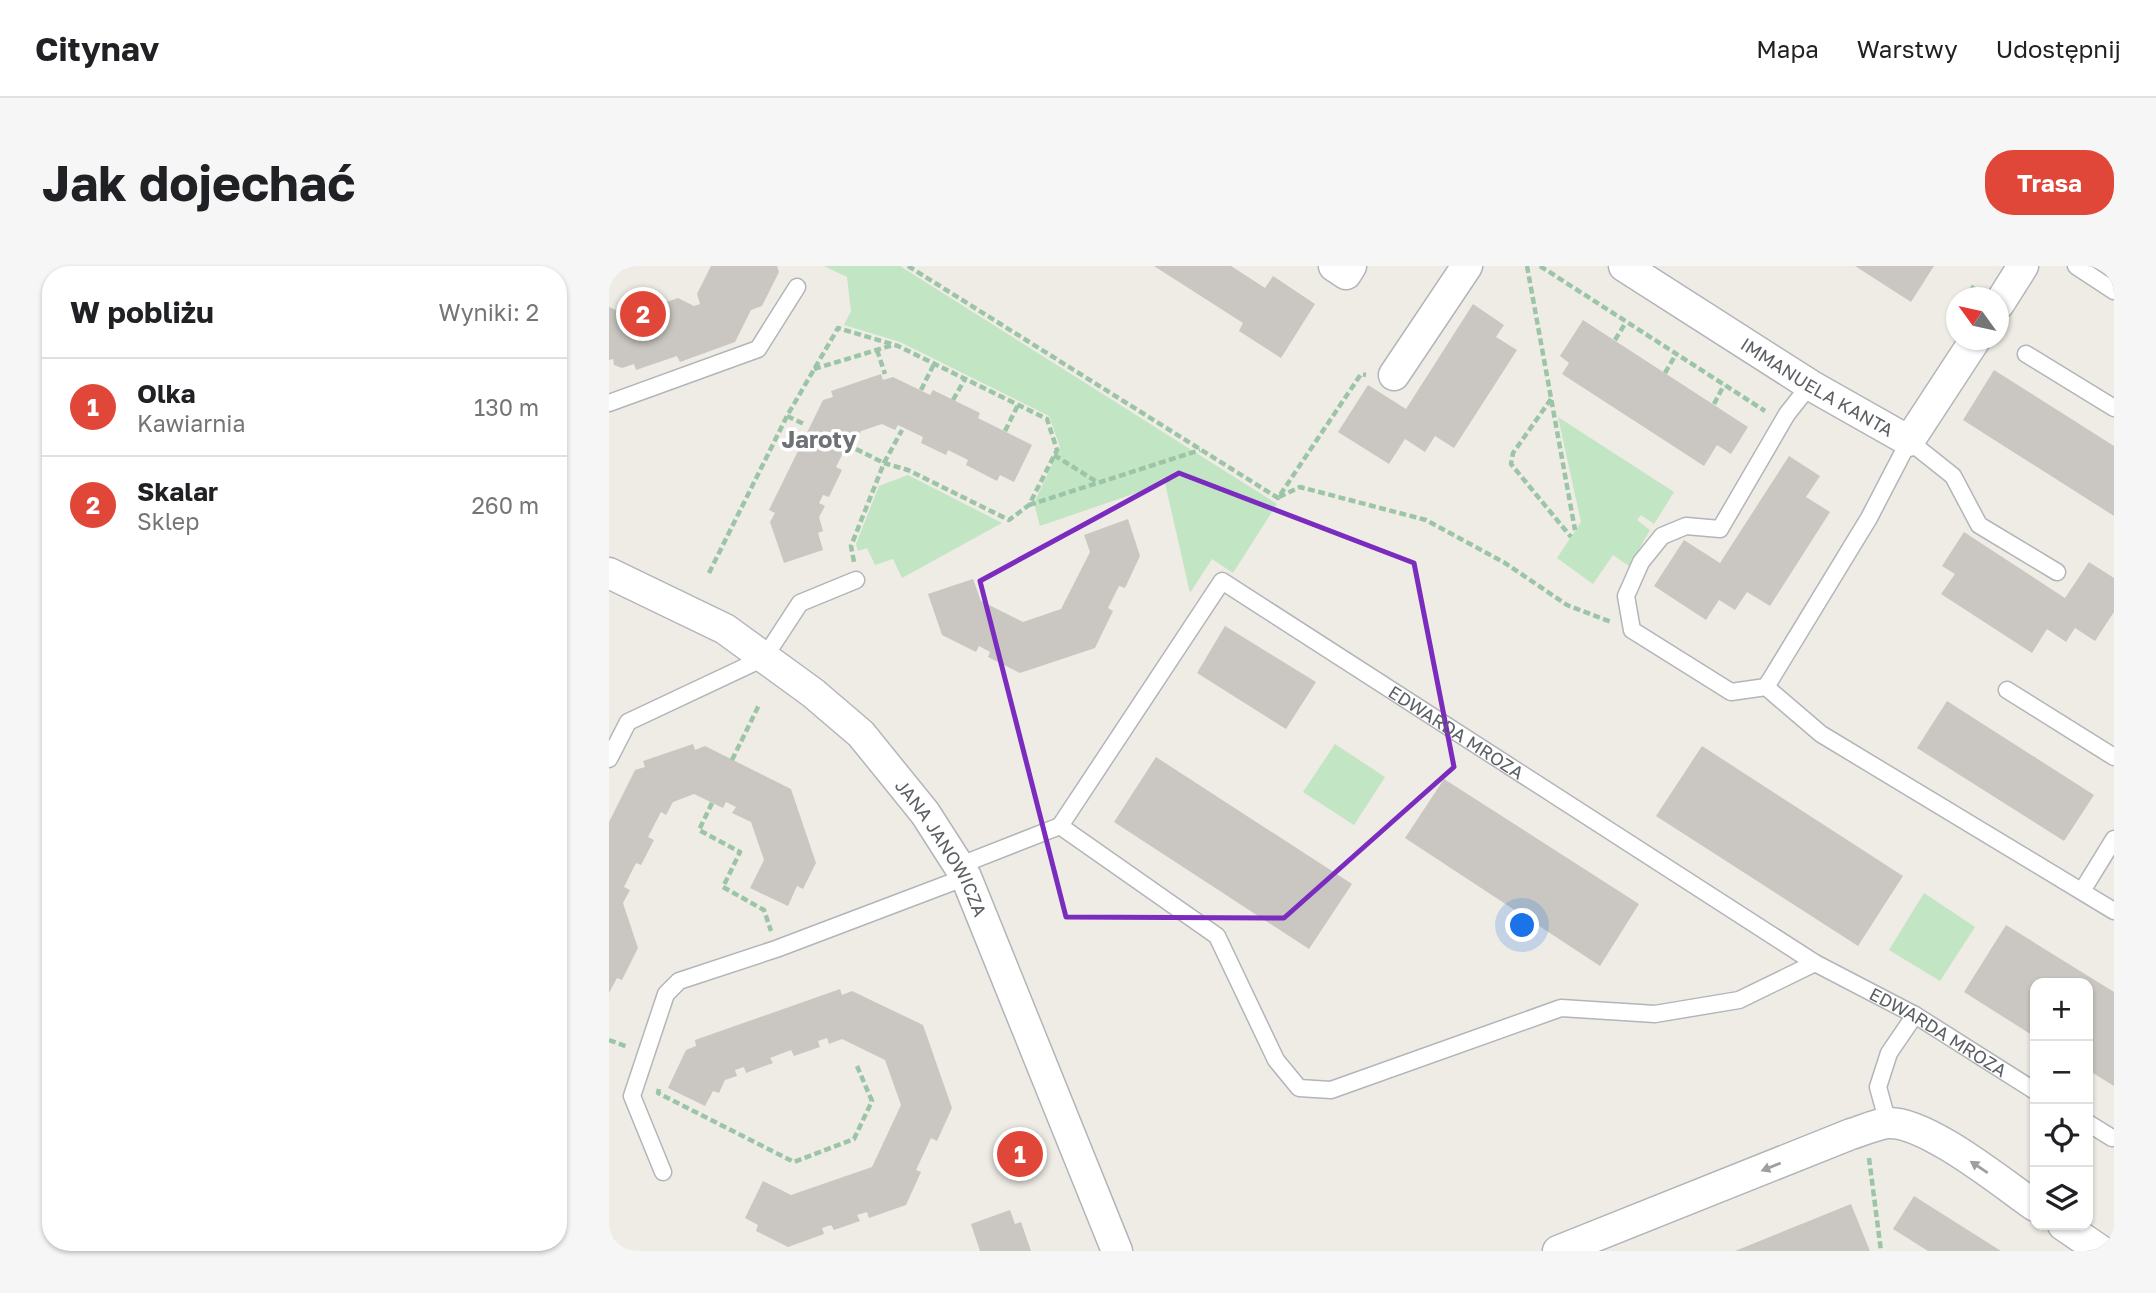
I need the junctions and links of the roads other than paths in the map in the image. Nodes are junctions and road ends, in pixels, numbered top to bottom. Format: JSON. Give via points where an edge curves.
{"nodes":[{"id":1,"x":1334,"y":266,"type":"edge"},
{"id":2,"x":1351,"y":266,"type":"edge"},
{"id":3,"x":1467,"y":266,"type":"edge"},
{"id":4,"x":1624,"y":266,"type":"edge"},
{"id":5,"x":2023,"y":266,"type":"edge"},
{"id":6,"x":2076,"y":266,"type":"edge"},
{"id":7,"x":797,"y":287,"type":"dead end"},
{"id":8,"x":2009,"y":288,"type":"edge"},
{"id":9,"x":2114,"y":291,"type":"edge"},
{"id":10,"x":1968,"y":350,"type":"edge"},
{"id":11,"x":2027,"y":354,"type":"dead end"},
{"id":12,"x":1394,"y":375,"type":"road end"},
{"id":13,"x":1810,"y":385,"type":"junction"},
{"id":14,"x":609,"y":403,"type":"edge"},
{"id":15,"x":2114,"y":408,"type":"edge"},
{"id":16,"x":1909,"y":441,"type":"junction"},
{"id":17,"x":2057,"y":572,"type":"dead end"},
{"id":18,"x":609,"y":573,"type":"edge"},
{"id":19,"x":856,"y":580,"type":"road end"},
{"id":20,"x":764,"y":658,"type":"junction"},
{"id":21,"x":1766,"y":687,"type":"junction"},
{"id":22,"x":2007,"y":690,"type":"dead end"},
{"id":23,"x":2114,"y":757,"type":"edge"},
{"id":24,"x":609,"y":759,"type":"edge"},
{"id":25,"x":1060,"y":825,"type":"junction"},
{"id":26,"x":2114,"y":839,"type":"edge"},
{"id":27,"x":962,"y":871,"type":"junction"},
{"id":28,"x":2082,"y":891,"type":"junction"},
{"id":29,"x":2114,"y":911,"type":"edge"},
{"id":30,"x":1815,"y":962,"type":"junction"},
{"id":31,"x":1915,"y":1015,"type":"junction"},
{"id":32,"x":2030,"y":1088,"type":"edge"},
{"id":33,"x":1888,"y":1124,"type":"junction"},
{"id":34,"x":2093,"y":1126,"type":"edge"},
{"id":35,"x":2112,"y":1138,"type":"dead end"},
{"id":36,"x":663,"y":1172,"type":"dead end"},
{"id":37,"x":2030,"y":1203,"type":"edge"},
{"id":38,"x":2070,"y":1230,"type":"edge"},
{"id":39,"x":1597,"y":1245,"type":"edge"},
{"id":40,"x":1117,"y":1251,"type":"edge"},
{"id":41,"x":1558,"y":1251,"type":"edge"},
{"id":42,"x":2101,"y":1251,"type":"edge"}],
"edges":[{"from":1,"to":2,"type":"street","via":[[1346,274]]},
{"from":3,"to":12,"type":"street"},
{"from":4,"to":13,"type":"street","name":"IMMANUELA KANTA"},
{"from":5,"to":8,"type":"street"},
{"from":6,"to":9,"type":"lane"},
{"from":7,"to":14,"type":"lane","via":[[758,349]]},
{"from":10,"to":16,"type":"street","name":"IMMANUELA KANTA"},
{"from":11,"to":15,"type":"lane"},
{"from":13,"to":16,"type":"street","name":"IMMANUELA KANTA"},
{"from":13,"to":21,"type":"lane","via":[[1787,414],[1720,529],[1686,526],[1662,536],[1641,562],[1626,596],[1632,630],[1731,692]]},
{"from":16,"to":17,"type":"lane","via":[[1953,476],[1979,525]]},
{"from":16,"to":21,"type":"lane","via":[[1869,518]]},
{"from":18,"to":20,"type":"street","name":"JANA JANOWICZA","via":[[725,629]]},
{"from":19,"to":20,"type":"lane","via":[[800,604]]},
{"from":20,"to":24,"type":"lane","via":[[628,722]]},
{"from":20,"to":27,"type":"street","name":"JANA JANOWICZA","via":[[861,733],[925,813]]},
{"from":21,"to":28,"type":"lane","via":[[1821,734]]},
{"from":22,"to":23,"type":"lane"},
{"from":25,"to":27,"type":"lane"},
{"from":25,"to":30,"type":"lane","via":[[1217,936],[1276,1060],[1299,1088],[1331,1090],[1561,1008],[1655,1014],[1739,1000]]},
{"from":25,"to":30,"type":"lane","name":"EDWARDA MROZA","via":[[1222,581]]},
{"from":26,"to":28,"type":"lane"},
{"from":27,"to":36,"type":"lane","via":[[776,949],[679,981],[666,994],[632,1096]]},
{"from":27,"to":40,"type":"street","name":"JANA JANOWICZA"},
{"from":28,"to":29,"type":"lane"},
{"from":30,"to":31,"type":"lane","name":"EDWARDA MROZA"},
{"from":31,"to":32,"type":"lane","name":"EDWARDA MROZA"},
{"from":31,"to":33,"type":"lane","via":[[1889,1053],[1878,1087]]},
{"from":37,"to":33,"type":"street","one_way":true,"via":[[1948,1146],[1914,1129]]},
{"from":33,"to":39,"type":"street","one_way":true,"via":[[1851,1135]]},
{"from":34,"to":35,"type":"lane"},
{"from":38,"to":42,"type":"street"},
{"from":39,"to":41,"type":"street"}]}
